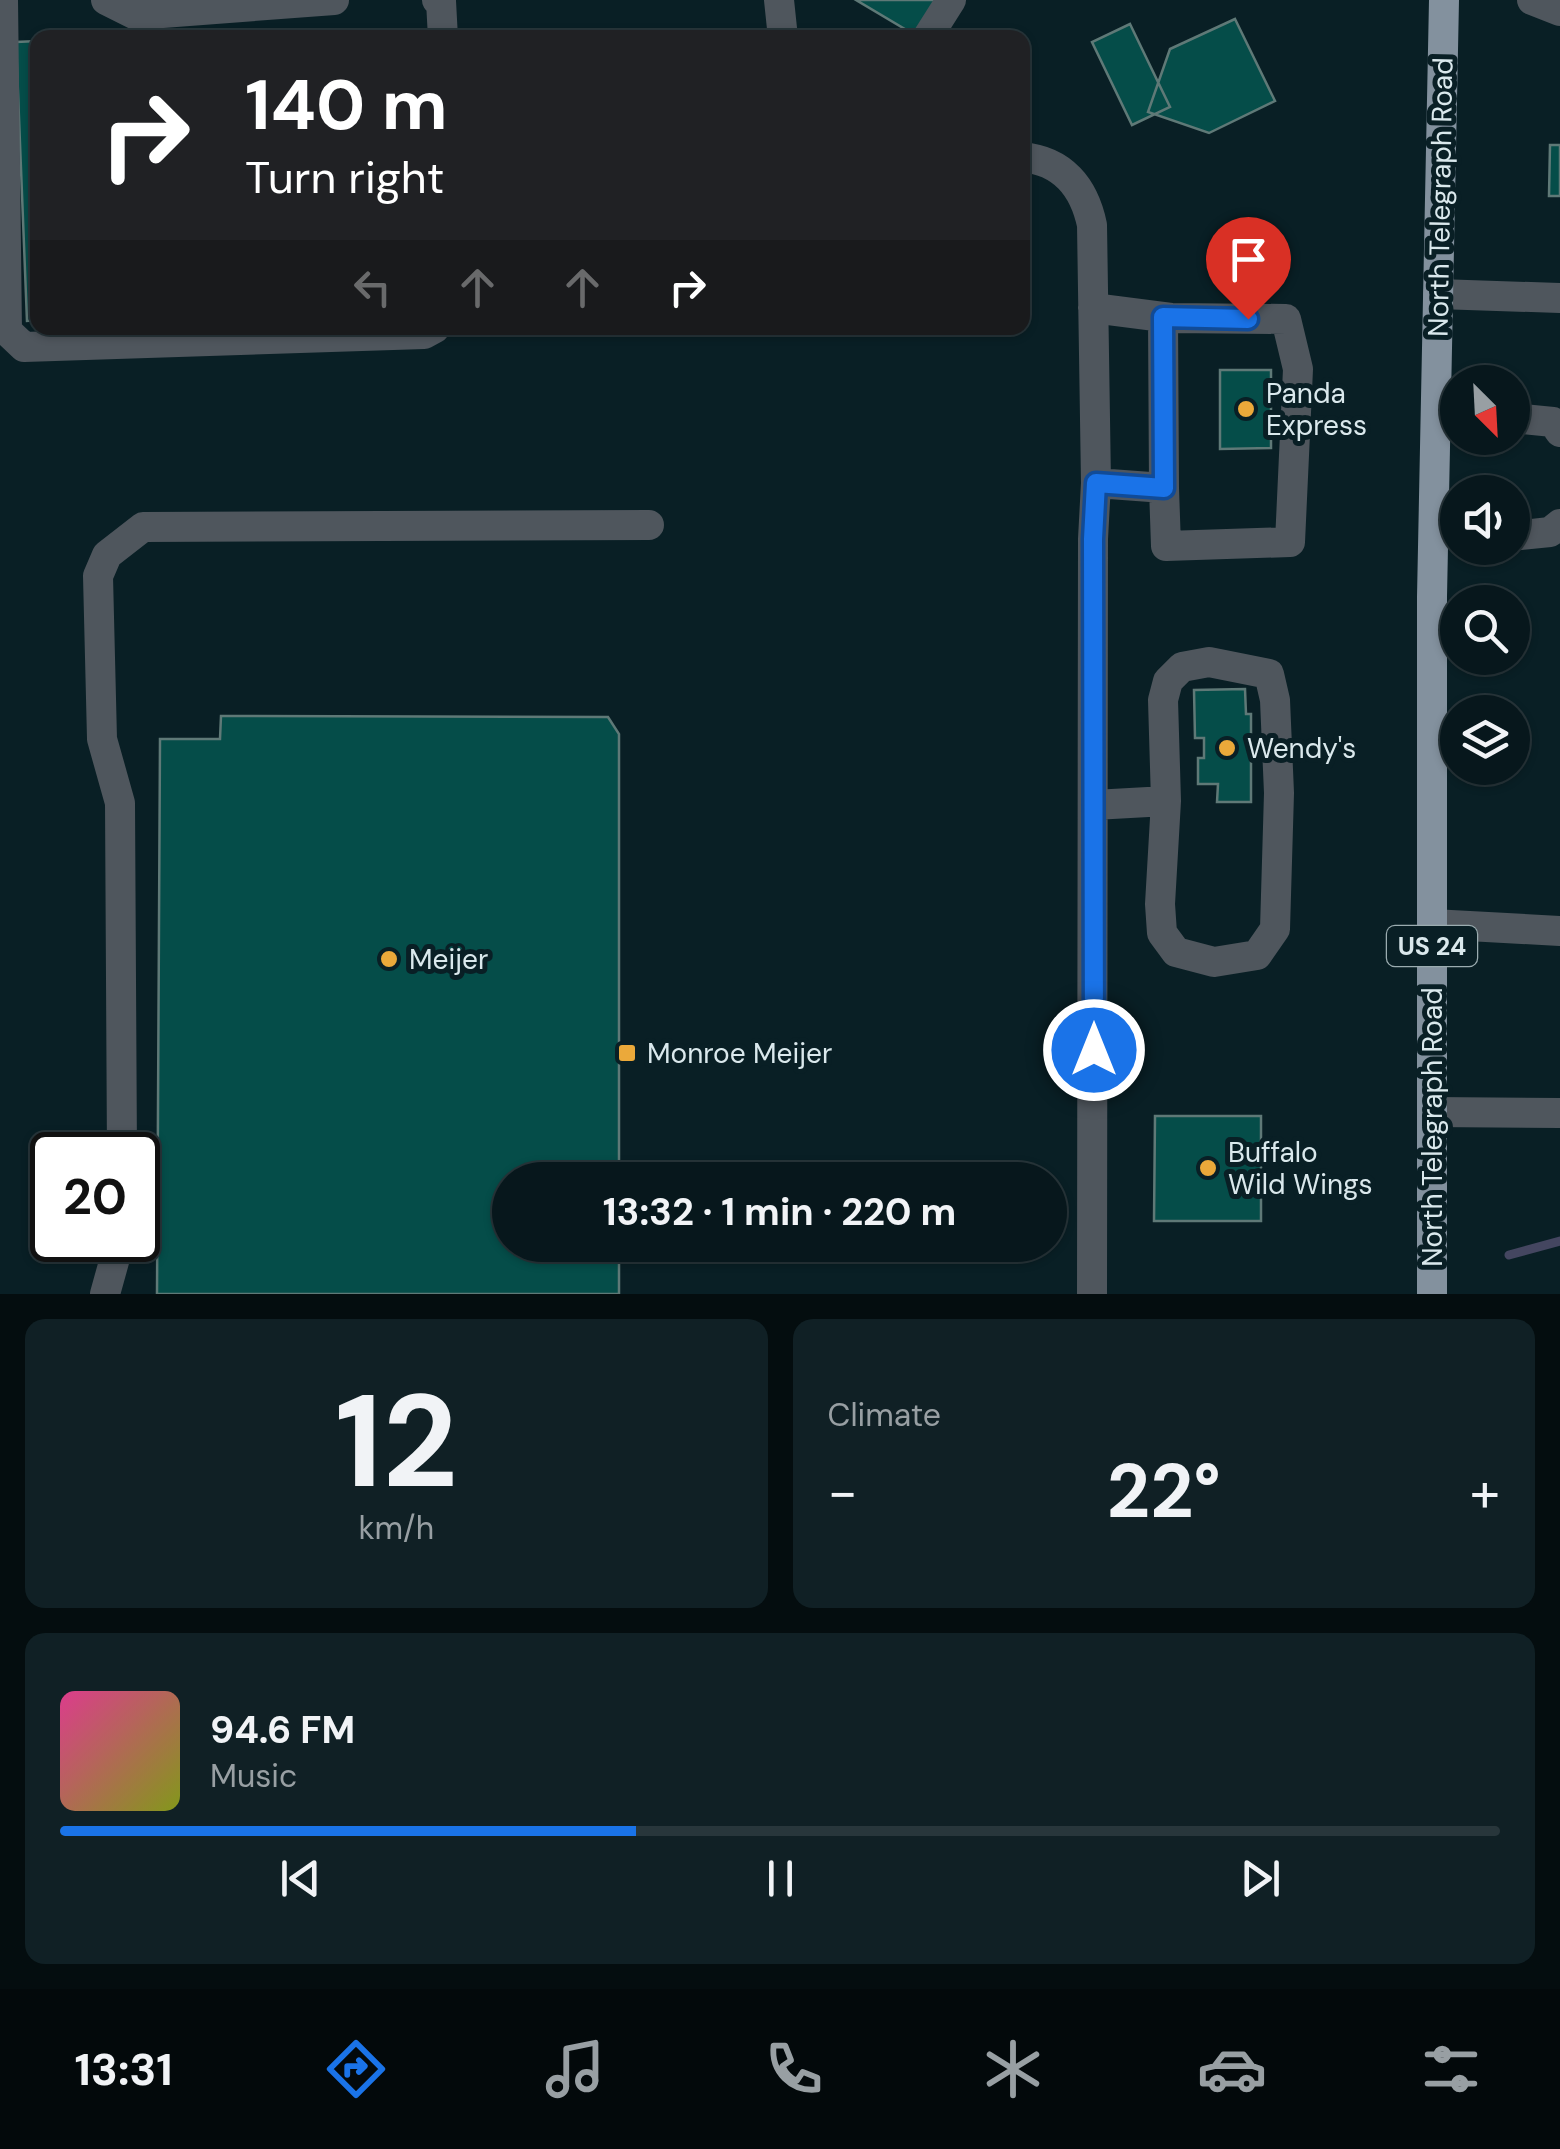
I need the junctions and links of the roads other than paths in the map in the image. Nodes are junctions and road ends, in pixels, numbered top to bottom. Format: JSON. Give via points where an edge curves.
{"nodes":[{"id":1,"x":3,"y":0,"type":"edge"},
{"id":2,"x":106,"y":0,"type":"edge"},
{"id":3,"x":334,"y":0,"type":"edge"},
{"id":4,"x":436,"y":0,"type":"edge"},
{"id":5,"x":779,"y":0,"type":"edge"},
{"id":6,"x":950,"y":0,"type":"edge"},
{"id":7,"x":1444,"y":0,"type":"edge"},
{"id":8,"x":1532,"y":0,"type":"edge"},
{"id":9,"x":1560,"y":11,"type":"edge"},
{"id":10,"x":442,"y":30,"type":"edge"},
{"id":11,"x":782,"y":30,"type":"edge"},
{"id":12,"x":932,"y":30,"type":"edge"},
{"id":13,"x":1030,"y":158,"type":"edge"},
{"id":14,"x":1438,"y":294,"type":"junction"},
{"id":15,"x":1560,"y":298,"type":"edge"},
{"id":16,"x":1093,"y":308,"type":"junction"},
{"id":17,"x":1163,"y":317,"type":"junction"},
{"id":18,"x":393,"y":335,"type":"edge"},
{"id":19,"x":1443,"y":365,"type":"edge"},
{"id":20,"x":1530,"y":420,"type":"edge"},
{"id":21,"x":1560,"y":432,"type":"edge"},
{"id":22,"x":1096,"y":483,"type":"junction"},
{"id":23,"x":1164,"y":488,"type":"junction"},
{"id":24,"x":1560,"y":524,"type":"edge"},
{"id":25,"x":649,"y":526,"type":"dead end"},
{"id":26,"x":1530,"y":534,"type":"edge"},
{"id":27,"x":1444,"y":565,"type":"edge"},
{"id":28,"x":1166,"y":801,"type":"junction"},
{"id":29,"x":1094,"y":805,"type":"junction"},
{"id":30,"x":1432,"y":924,"type":"junction"},
{"id":31,"x":1560,"y":930,"type":"edge"},
{"id":32,"x":1432,"y":1112,"type":"junction"},
{"id":33,"x":1560,"y":1113,"type":"edge"},
{"id":34,"x":122,"y":1132,"type":"edge"},
{"id":35,"x":114,"y":1262,"type":"edge"},
{"id":36,"x":105,"y":1294,"type":"edge"},
{"id":37,"x":1092,"y":1294,"type":"edge"},
{"id":38,"x":1432,"y":1294,"type":"edge"}],
"edges":[{"from":1,"to":18,"type":"street","via":[[8,331],[24,347]]},
{"from":2,"to":3,"type":"street","via":[[136,15]]},
{"from":4,"to":10,"type":"street"},
{"from":5,"to":11,"type":"street"},
{"from":6,"to":12,"type":"street"},
{"from":7,"to":14,"type":"main road","name":"North Telegraph Road","number":"US 24"},
{"from":8,"to":9,"type":"street"},
{"from":13,"to":16,"type":"street","via":[[1062,170],[1088,206]]},
{"from":14,"to":15,"type":"street"},
{"from":14,"to":19,"type":"main road","name":"North Telegraph Road","number":"US 24"},
{"from":16,"to":17,"type":"street"},
{"from":16,"to":22,"type":"street"},
{"from":17,"to":23,"type":"street"},
{"from":17,"to":23,"type":"street","via":[[1286,320],[1298,370],[1290,542],[1166,546]]},
{"from":20,"to":21,"type":"street","via":[[1553,422]]},
{"from":22,"to":23,"type":"street"},
{"from":22,"to":29,"type":"street"},
{"from":24,"to":26,"type":"street"},
{"from":25,"to":34,"type":"street","via":[[143,528],[107,555],[98,576],[98,606],[102,739],[120,803]]},
{"from":27,"to":30,"type":"main road","name":"North Telegraph Road","number":"US 24"},
{"from":28,"to":28,"type":"street","via":[[1162,933],[1176,952],[1214,962],[1256,954],[1275,929],[1279,792],[1269,674],[1209,662],[1182,667],[1168,680]]},
{"from":28,"to":29,"type":"street"},
{"from":29,"to":37,"type":"street"},
{"from":30,"to":31,"type":"street"},
{"from":30,"to":32,"type":"main road","name":"North Telegraph Road","number":"US 24"},
{"from":32,"to":33,"type":"street"},
{"from":32,"to":38,"type":"main road","name":"North Telegraph Road","number":"US 24"},
{"from":35,"to":36,"type":"street"}]}
